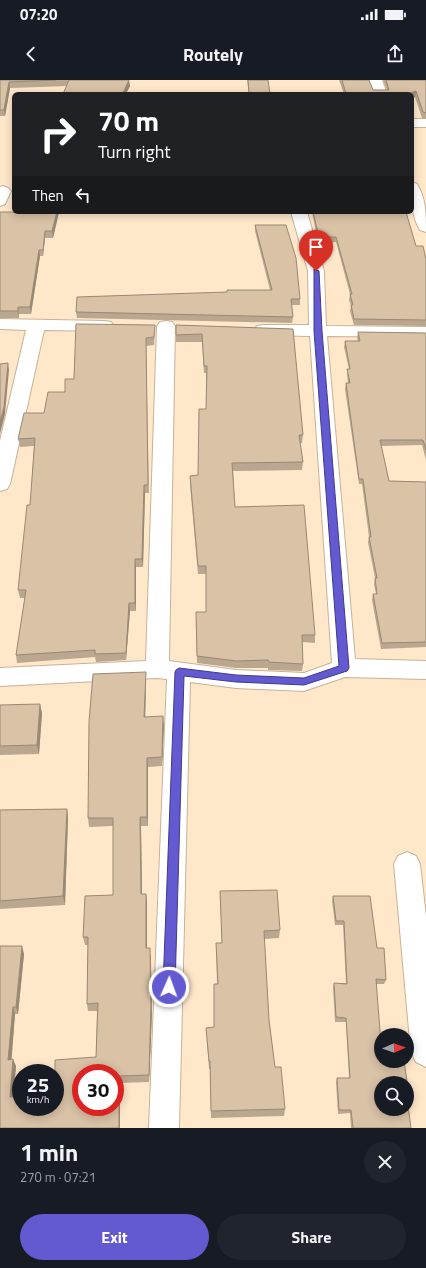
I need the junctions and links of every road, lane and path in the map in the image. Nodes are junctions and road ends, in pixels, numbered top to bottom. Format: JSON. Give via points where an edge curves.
{"nodes":[{"id":1,"x":375,"y":80,"type":"edge"},
{"id":2,"x":379,"y":92,"type":"edge"},
{"id":3,"x":414,"y":123,"type":"edge"},
{"id":4,"x":426,"y":123,"type":"edge"},
{"id":5,"x":414,"y":193,"type":"edge"},
{"id":6,"x":300,"y":214,"type":"edge"},
{"id":7,"x":426,"y":227,"type":"edge"},
{"id":8,"x":0,"y":324,"type":"edge"},
{"id":9,"x":36,"y":325,"type":"junction"},
{"id":10,"x":120,"y":326,"type":"edge"},
{"id":11,"x":166,"y":326,"type":"dead end"},
{"id":12,"x":246,"y":329,"type":"edge"},
{"id":13,"x":318,"y":331,"type":"junction"},
{"id":14,"x":426,"y":332,"type":"edge"},
{"id":15,"x":0,"y":484,"type":"edge"},
{"id":16,"x":344,"y":668,"type":"junction"},
{"id":17,"x":426,"y":670,"type":"edge"},
{"id":18,"x":168,"y":671,"type":"junction"},
{"id":19,"x":0,"y":677,"type":"edge"},
{"id":20,"x":407,"y":864,"type":"dead end"},
{"id":21,"x":426,"y":1052,"type":"edge"},
{"id":22,"x":164,"y":1128,"type":"edge"}],
"edges":[{"from":1,"to":2,"type":"street"},
{"from":3,"to":4,"type":"street"},
{"from":5,"to":7,"type":"street"},
{"from":6,"to":13,"type":"street","via":[[316,271]]},
{"from":8,"to":9,"type":"street"},
{"from":9,"to":10,"type":"street"},
{"from":9,"to":15,"type":"street"},
{"from":11,"to":18,"type":"street"},
{"from":12,"to":13,"type":"street"},
{"from":13,"to":14,"type":"street"},
{"from":13,"to":16,"type":"street"},
{"from":16,"to":17,"type":"street"},
{"from":16,"to":18,"type":"street","via":[[304,682],[236,679]]},
{"from":18,"to":19,"type":"street"},
{"from":18,"to":22,"type":"street"},
{"from":20,"to":21,"type":"street"}]}
